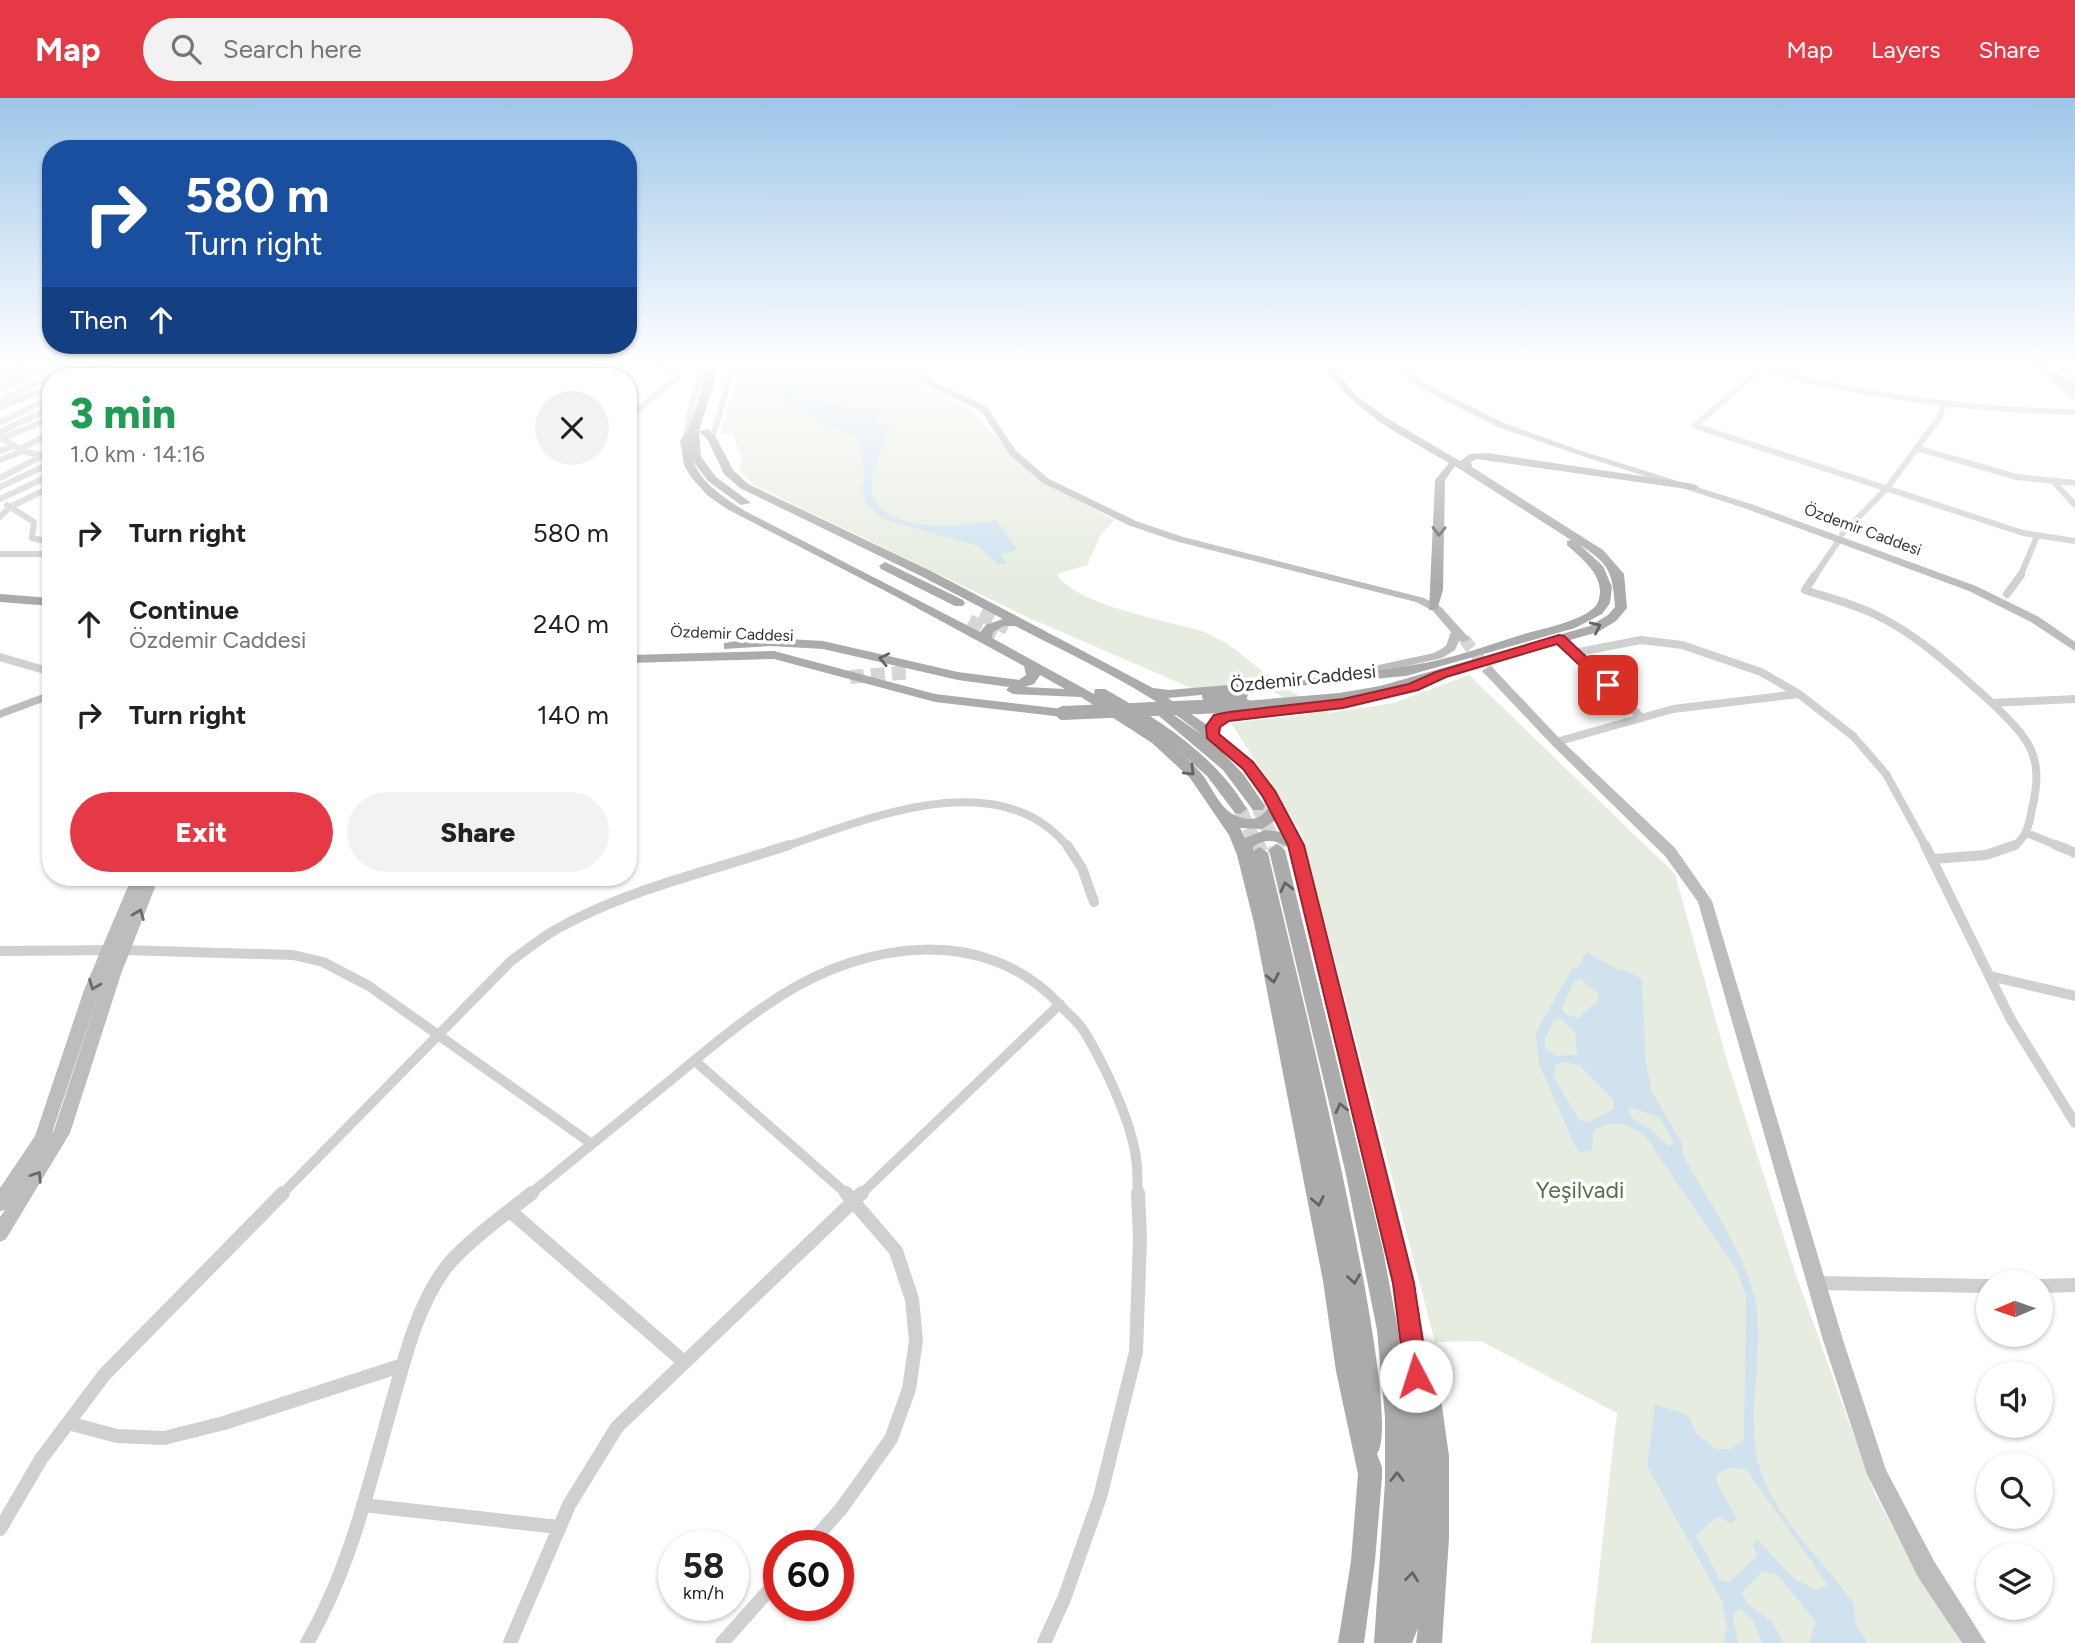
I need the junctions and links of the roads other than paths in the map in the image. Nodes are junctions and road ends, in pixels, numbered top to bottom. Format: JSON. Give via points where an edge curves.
{"nodes":[{"id":1,"x":4,"y":439,"type":"edge"},
{"id":2,"x":39,"y":439,"type":"edge"},
{"id":3,"x":697,"y":439,"type":"edge"},
{"id":4,"x":702,"y":439,"type":"edge"},
{"id":5,"x":1004,"y":439,"type":"edge"},
{"id":6,"x":1404,"y":439,"type":"edge"},
{"id":7,"x":1415,"y":439,"type":"edge"},
{"id":8,"x":1545,"y":439,"type":"edge"},
{"id":9,"x":1560,"y":439,"type":"edge"},
{"id":10,"x":1736,"y":439,"type":"edge"},
{"id":11,"x":1923,"y":439,"type":"edge"},
{"id":12,"x":1916,"y":448,"type":"junction"},
{"id":13,"x":19,"y":449,"type":"junction"},
{"id":14,"x":0,"y":451,"type":"edge"},
{"id":15,"x":42,"y":456,"type":"joint"},
{"id":16,"x":0,"y":460,"type":"edge"},
{"id":17,"x":1450,"y":466,"type":"junction"},
{"id":18,"x":42,"y":467,"type":"edge"},
{"id":19,"x":1467,"y":469,"type":"junction"},
{"id":20,"x":0,"y":478,"type":"edge"},
{"id":21,"x":42,"y":479,"type":"edge"},
{"id":22,"x":2054,"y":482,"type":"junction"},
{"id":23,"x":2075,"y":483,"type":"edge"},
{"id":24,"x":0,"y":487,"type":"edge"},
{"id":25,"x":1694,"y":487,"type":"junction"},
{"id":26,"x":1887,"y":488,"type":"junction"},
{"id":27,"x":42,"y":491,"type":"edge"},
{"id":28,"x":1,"y":498,"type":"edge"},
{"id":29,"x":2075,"y":505,"type":"edge"},
{"id":30,"x":10,"y":506,"type":"junction"},
{"id":31,"x":0,"y":517,"type":"edge"},
{"id":32,"x":1841,"y":536,"type":"junction"},
{"id":33,"x":2037,"y":536,"type":"junction"},
{"id":34,"x":42,"y":540,"type":"edge"},
{"id":35,"x":2075,"y":541,"type":"edge"},
{"id":36,"x":0,"y":554,"type":"edge"},
{"id":37,"x":42,"y":554,"type":"edge"},
{"id":38,"x":2007,"y":594,"type":"junction"},
{"id":39,"x":0,"y":598,"type":"edge"},
{"id":40,"x":42,"y":601,"type":"edge"},
{"id":41,"x":1433,"y":607,"type":"junction"},
{"id":42,"x":0,"y":608,"type":"edge"},
{"id":43,"x":42,"y":610,"type":"edge"},
{"id":44,"x":983,"y":610,"type":"junction"},
{"id":45,"x":964,"y":623,"type":"junction"},
{"id":46,"x":1002,"y":631,"type":"junction"},
{"id":47,"x":2075,"y":637,"type":"edge"},
{"id":48,"x":1559,"y":639,"type":"junction"},
{"id":49,"x":704,"y":648,"type":"junction"},
{"id":50,"x":2075,"y":648,"type":"edge"},
{"id":51,"x":637,"y":650,"type":"edge"},
{"id":52,"x":1574,"y":653,"type":"junction"},
{"id":53,"x":690,"y":656,"type":"junction"},
{"id":54,"x":0,"y":657,"type":"edge"},
{"id":55,"x":637,"y":659,"type":"edge"},
{"id":56,"x":1030,"y":665,"type":"junction"},
{"id":57,"x":1425,"y":667,"type":"junction"},
{"id":58,"x":42,"y":669,"type":"edge"},
{"id":59,"x":1489,"y":671,"type":"tunnel mouth"},
{"id":60,"x":911,"y":672,"type":"tunnel mouth"},
{"id":61,"x":1441,"y":674,"type":"junction"},
{"id":62,"x":850,"y":677,"type":"tunnel mouth"},
{"id":63,"x":1318,"y":682,"type":"junction"},
{"id":64,"x":1145,"y":689,"type":"junction"},
{"id":65,"x":1799,"y":694,"type":"junction"},
{"id":66,"x":42,"y":698,"type":"edge"},
{"id":67,"x":1092,"y":698,"type":"junction"},
{"id":68,"x":1243,"y":699,"type":"junction"},
{"id":69,"x":2075,"y":699,"type":"edge"},
{"id":70,"x":1992,"y":703,"type":"junction"},
{"id":71,"x":42,"y":706,"type":"edge"},
{"id":72,"x":1063,"y":708,"type":"junction"},
{"id":73,"x":0,"y":714,"type":"edge"},
{"id":74,"x":1643,"y":718,"type":"junction"},
{"id":75,"x":0,"y":722,"type":"edge"},
{"id":76,"x":1212,"y":735,"type":"junction"},
{"id":77,"x":1556,"y":743,"type":"junction"},
{"id":78,"x":1258,"y":806,"type":"tunnel mouth"},
{"id":79,"x":1277,"y":806,"type":"junction"},
{"id":80,"x":1240,"y":809,"type":"tunnel mouth"},
{"id":81,"x":1223,"y":814,"type":"junction"},
{"id":82,"x":2027,"y":833,"type":"junction"},
{"id":83,"x":1270,"y":851,"type":"junction"},
{"id":84,"x":2075,"y":853,"type":"edge"},
{"id":85,"x":1933,"y":859,"type":"junction"},
{"id":86,"x":136,"y":886,"type":"edge"},
{"id":87,"x":148,"y":886,"type":"edge"},
{"id":88,"x":1094,"y":902,"type":"dead end"},
{"id":89,"x":116,"y":950,"type":"junction"},
{"id":90,"x":0,"y":951,"type":"edge"},
{"id":91,"x":1990,"y":976,"type":"junction"},
{"id":92,"x":2075,"y":996,"type":"edge"},
{"id":93,"x":1060,"y":1004,"type":"junction"},
{"id":94,"x":440,"y":1036,"type":"junction"},
{"id":95,"x":695,"y":1061,"type":"junction"},
{"id":96,"x":2075,"y":1123,"type":"edge"},
{"id":97,"x":592,"y":1144,"type":"junction"},
{"id":98,"x":854,"y":1200,"type":"junction"},
{"id":99,"x":0,"y":1203,"type":"edge"},
{"id":100,"x":510,"y":1211,"type":"junction"},
{"id":101,"x":0,"y":1233,"type":"edge"},
{"id":102,"x":1816,"y":1283,"type":"junction"},
{"id":103,"x":2075,"y":1285,"type":"edge"},
{"id":104,"x":1976,"y":1286,"type":"edge"},
{"id":105,"x":2053,"y":1286,"type":"edge"},
{"id":106,"x":1415,"y":1352,"type":"junction"},
{"id":107,"x":684,"y":1362,"type":"junction"},
{"id":108,"x":403,"y":1365,"type":"junction"},
{"id":109,"x":68,"y":1423,"type":"junction"},
{"id":110,"x":363,"y":1505,"type":"junction"},
{"id":111,"x":558,"y":1527,"type":"junction"},
{"id":112,"x":0,"y":1529,"type":"edge"},
{"id":113,"x":822,"y":1530,"type":"edge"},
{"id":114,"x":763,"y":1597,"type":"edge"},
{"id":115,"x":307,"y":1643,"type":"edge"},
{"id":116,"x":510,"y":1643,"type":"edge"},
{"id":117,"x":722,"y":1643,"type":"edge"},
{"id":118,"x":1044,"y":1643,"type":"edge"},
{"id":119,"x":1351,"y":1643,"type":"edge"},
{"id":120,"x":1387,"y":1643,"type":"edge"},
{"id":121,"x":1399,"y":1643,"type":"edge"},
{"id":122,"x":1429,"y":1643,"type":"edge"},
{"id":123,"x":1975,"y":1643,"type":"edge"}],
"edges":[{"from":1,"to":13,"type":"street"},
{"from":2,"to":13,"type":"street"},
{"from":3,"to":45,"type":"main road","via":[[687,463],[697,480],[721,500]]},
{"from":4,"to":44,"type":"main road","via":[[744,486]]},
{"from":5,"to":41,"type":"main road","via":[[1046,481],[1132,523]]},
{"from":6,"to":17,"type":"main road","name":"Özdemir Caddesi"},
{"from":7,"to":19,"type":"main road","name":"Özdemir Caddesi"},
{"from":8,"to":25,"type":"main road","name":"Özdemir Caddesi"},
{"from":9,"to":32,"type":"main road","name":"Özdemir Caddesi"},
{"from":10,"to":26,"type":"street"},
{"from":11,"to":12,"type":"street"},
{"from":12,"to":22,"type":"street","via":[[2017,477]]},
{"from":12,"to":26,"type":"street"},
{"from":13,"to":14,"type":"street"},
{"from":13,"to":15,"type":"street"},
{"from":13,"to":16,"type":"street"},
{"from":15,"to":20,"type":"street"},
{"from":17,"to":41,"type":"main road","one_way":true,"via":[[1440,480]]},
{"from":17,"to":57,"type":"main road","name":"Özdemir Caddesi","via":[[1581,550],[1599,569],[1606,587],[1598,611],[1571,625]]},
{"from":18,"to":24,"type":"street"},
{"from":19,"to":25,"type":"main road","via":[[1468,458],[1489,456]]},
{"from":48,"to":19,"type":"main road","name":"Özdemir Caddesi","one_way":true,"via":[[1594,629],[1612,618],[1621,608],[1618,574],[1600,552]]},
{"from":21,"to":28,"type":"street"},
{"from":22,"to":23,"type":"street"},
{"from":22,"to":29,"type":"street"},
{"from":25,"to":32,"type":"main road","name":"Özdemir Caddesi"},
{"from":26,"to":32,"type":"street"},
{"from":26,"to":33,"type":"street"},
{"from":27,"to":30,"type":"street"},
{"from":28,"to":30,"type":"street"},
{"from":30,"to":31,"type":"street"},
{"from":30,"to":34,"type":"street","via":[[34,522],[32,538]]},
{"from":32,"to":38,"type":"main road","name":"Özdemir Caddesi"},
{"from":32,"to":50,"type":"main road","name":"Özdemir Caddesi","via":[[2006,601]]},
{"from":32,"to":70,"type":"street","via":[[1804,590],[1874,614],[1919,640]]},
{"from":33,"to":35,"type":"street"},
{"from":33,"to":38,"type":"street","via":[[2019,580]]},
{"from":36,"to":37,"type":"street"},
{"from":38,"to":47,"type":"main road","name":"Özdemir Caddesi"},
{"from":39,"to":40,"type":"main road"},
{"from":41,"to":63,"type":"main road","via":[[1461,636],[1451,648],[1438,656]]},
{"from":42,"to":43,"type":"main road"},
{"from":44,"to":45,"type":"main road","via":[[991,612],[990,619],[971,627]]},
{"from":44,"to":46,"type":"main road"},
{"from":45,"to":46,"type":"main road"},
{"from":46,"to":56,"type":"main road"},
{"from":46,"to":64,"type":"main road"},
{"from":46,"to":78,"type":"main road","via":[[1146,702],[1235,771]]},
{"from":46,"to":80,"type":"main road","via":[[1175,739],[1217,776]]},
{"from":48,"to":52,"type":"street"},
{"from":48,"to":61,"type":"main road","name":"Özdemir Caddesi"},
{"from":49,"to":51,"type":"main road","name":"Özdemir Caddesi"},
{"from":56,"to":49,"type":"main road","one_way":true,"via":[[1033,675],[1019,684],[958,676],[823,645],[770,642]]},
{"from":49,"to":72,"type":"main road","name":"Özdemir Caddesi","via":[[799,652],[912,683]]},
{"from":52,"to":65,"type":"street","via":[[1641,640],[1682,645],[1761,672]]},
{"from":52,"to":74,"type":"street"},
{"from":53,"to":55,"type":"main road","name":"Özdemir Caddesi"},
{"from":53,"to":62,"type":"main road"},
{"from":53,"to":72,"type":"main road","name":"Özdemir Caddesi","via":[[774,655],[935,698]]},
{"from":54,"to":58,"type":"street"},
{"from":56,"to":67,"type":"main road"},
{"from":57,"to":63,"type":"main road"},
{"from":57,"to":68,"type":"main road","name":"Özdemir Caddesi","via":[[1331,688]]},
{"from":59,"to":77,"type":"main road"},
{"from":60,"to":67,"type":"main road","via":[[985,687]]},
{"from":61,"to":68,"type":"main road","name":"Özdemir Caddesi","via":[[1339,697]]},
{"from":61,"to":76,"type":"main road","via":[[1413,687],[1343,704],[1219,719]]},
{"from":63,"to":64,"type":"main road","via":[[1169,694]]},
{"from":64,"to":76,"type":"main road"},
{"from":65,"to":74,"type":"street","via":[[1673,709]]},
{"from":65,"to":85,"type":"street","via":[[1853,736],[1886,774]]},
{"from":66,"to":73,"type":"main road"},
{"from":67,"to":81,"type":"main road","one_way":true,"via":[[1157,740],[1195,775]]},
{"from":68,"to":72,"type":"main road","name":"Özdemir Caddesi","bridge":true},
{"from":69,"to":70,"type":"street"},
{"from":70,"to":82,"type":"street","via":[[2023,734],[2038,764]]},
{"from":71,"to":75,"type":"main road"},
{"from":74,"to":77,"type":"street"},
{"from":76,"to":79,"type":"main road","via":[[1248,766]]},
{"from":77,"to":102,"type":"main road","via":[[1653,833],[1705,901]]},
{"from":79,"to":81,"type":"main road","via":[[1269,820],[1250,826]]},
{"from":79,"to":83,"type":"main road"},
{"from":81,"to":83,"type":"main road","via":[[1236,835]]},
{"from":82,"to":84,"type":"street"},
{"from":82,"to":85,"type":"street","via":[[2016,849]]},
{"from":83,"to":106,"type":"main road","via":[[1403,1283]]},
{"from":83,"to":119,"type":"main road","one_way":true,"via":[[1350,1255],[1370,1397],[1370,1477]]},
{"from":120,"to":83,"type":"main road","one_way":true,"via":[[1397,1546],[1397,1482],[1394,1384],[1385,1309],[1331,1064]]},
{"from":85,"to":91,"type":"street"},
{"from":86,"to":89,"type":"main road"},
{"from":89,"to":87,"type":"main road","one_way":true},
{"from":88,"to":94,"type":"street","via":[[1087,873],[1058,833],[1034,817],[1000,806],[934,804],[639,893],[562,926],[511,961]]},
{"from":89,"to":90,"type":"street"},
{"from":89,"to":94,"type":"street","via":[[293,955],[323,962],[369,986]]},
{"from":89,"to":99,"type":"main road","one_way":true,"via":[[71,1047],[41,1139]]},
{"from":101,"to":89,"type":"main road","one_way":true,"via":[[62,1133]]},
{"from":91,"to":92,"type":"street"},
{"from":91,"to":96,"type":"street","via":[[2010,1018]]},
{"from":93,"to":95,"type":"street","via":[[1006,964],[971,952],[930,949],[881,954],[828,971],[783,994]]},
{"from":93,"to":98,"type":"street"},
{"from":93,"to":118,"type":"street","via":[[1083,1028],[1116,1093],[1136,1156],[1140,1238],[1136,1352],[1100,1496]]},
{"from":94,"to":97,"type":"street"},
{"from":94,"to":109,"type":"street","via":[[104,1375]]},
{"from":95,"to":97,"type":"street"},
{"from":95,"to":98,"type":"street"},
{"from":97,"to":100,"type":"street"},
{"from":98,"to":107,"type":"street"},
{"from":98,"to":113,"type":"street","via":[[897,1251],[912,1299],[916,1341],[909,1389],[891,1439]]},
{"from":100,"to":107,"type":"street"},
{"from":100,"to":108,"type":"street","via":[[445,1268],[424,1303]]},
{"from":102,"to":104,"type":"street"},
{"from":102,"to":123,"type":"main road","via":[[1877,1474],[1926,1569]]},
{"from":103,"to":105,"type":"street"},
{"from":121,"to":106,"type":"main road","one_way":true,"via":[[1408,1620],[1418,1517]]},
{"from":106,"to":122,"type":"main road","via":[[1427,1375],[1437,1459]]},
{"from":107,"to":111,"type":"street","via":[[617,1427],[589,1464]]},
{"from":108,"to":109,"type":"street","via":[[164,1438],[117,1436]]},
{"from":108,"to":110,"type":"street"},
{"from":109,"to":112,"type":"street"},
{"from":110,"to":111,"type":"street"},
{"from":110,"to":115,"type":"street","via":[[322,1617]]},
{"from":111,"to":116,"type":"street"},
{"from":114,"to":117,"type":"street"}]}
